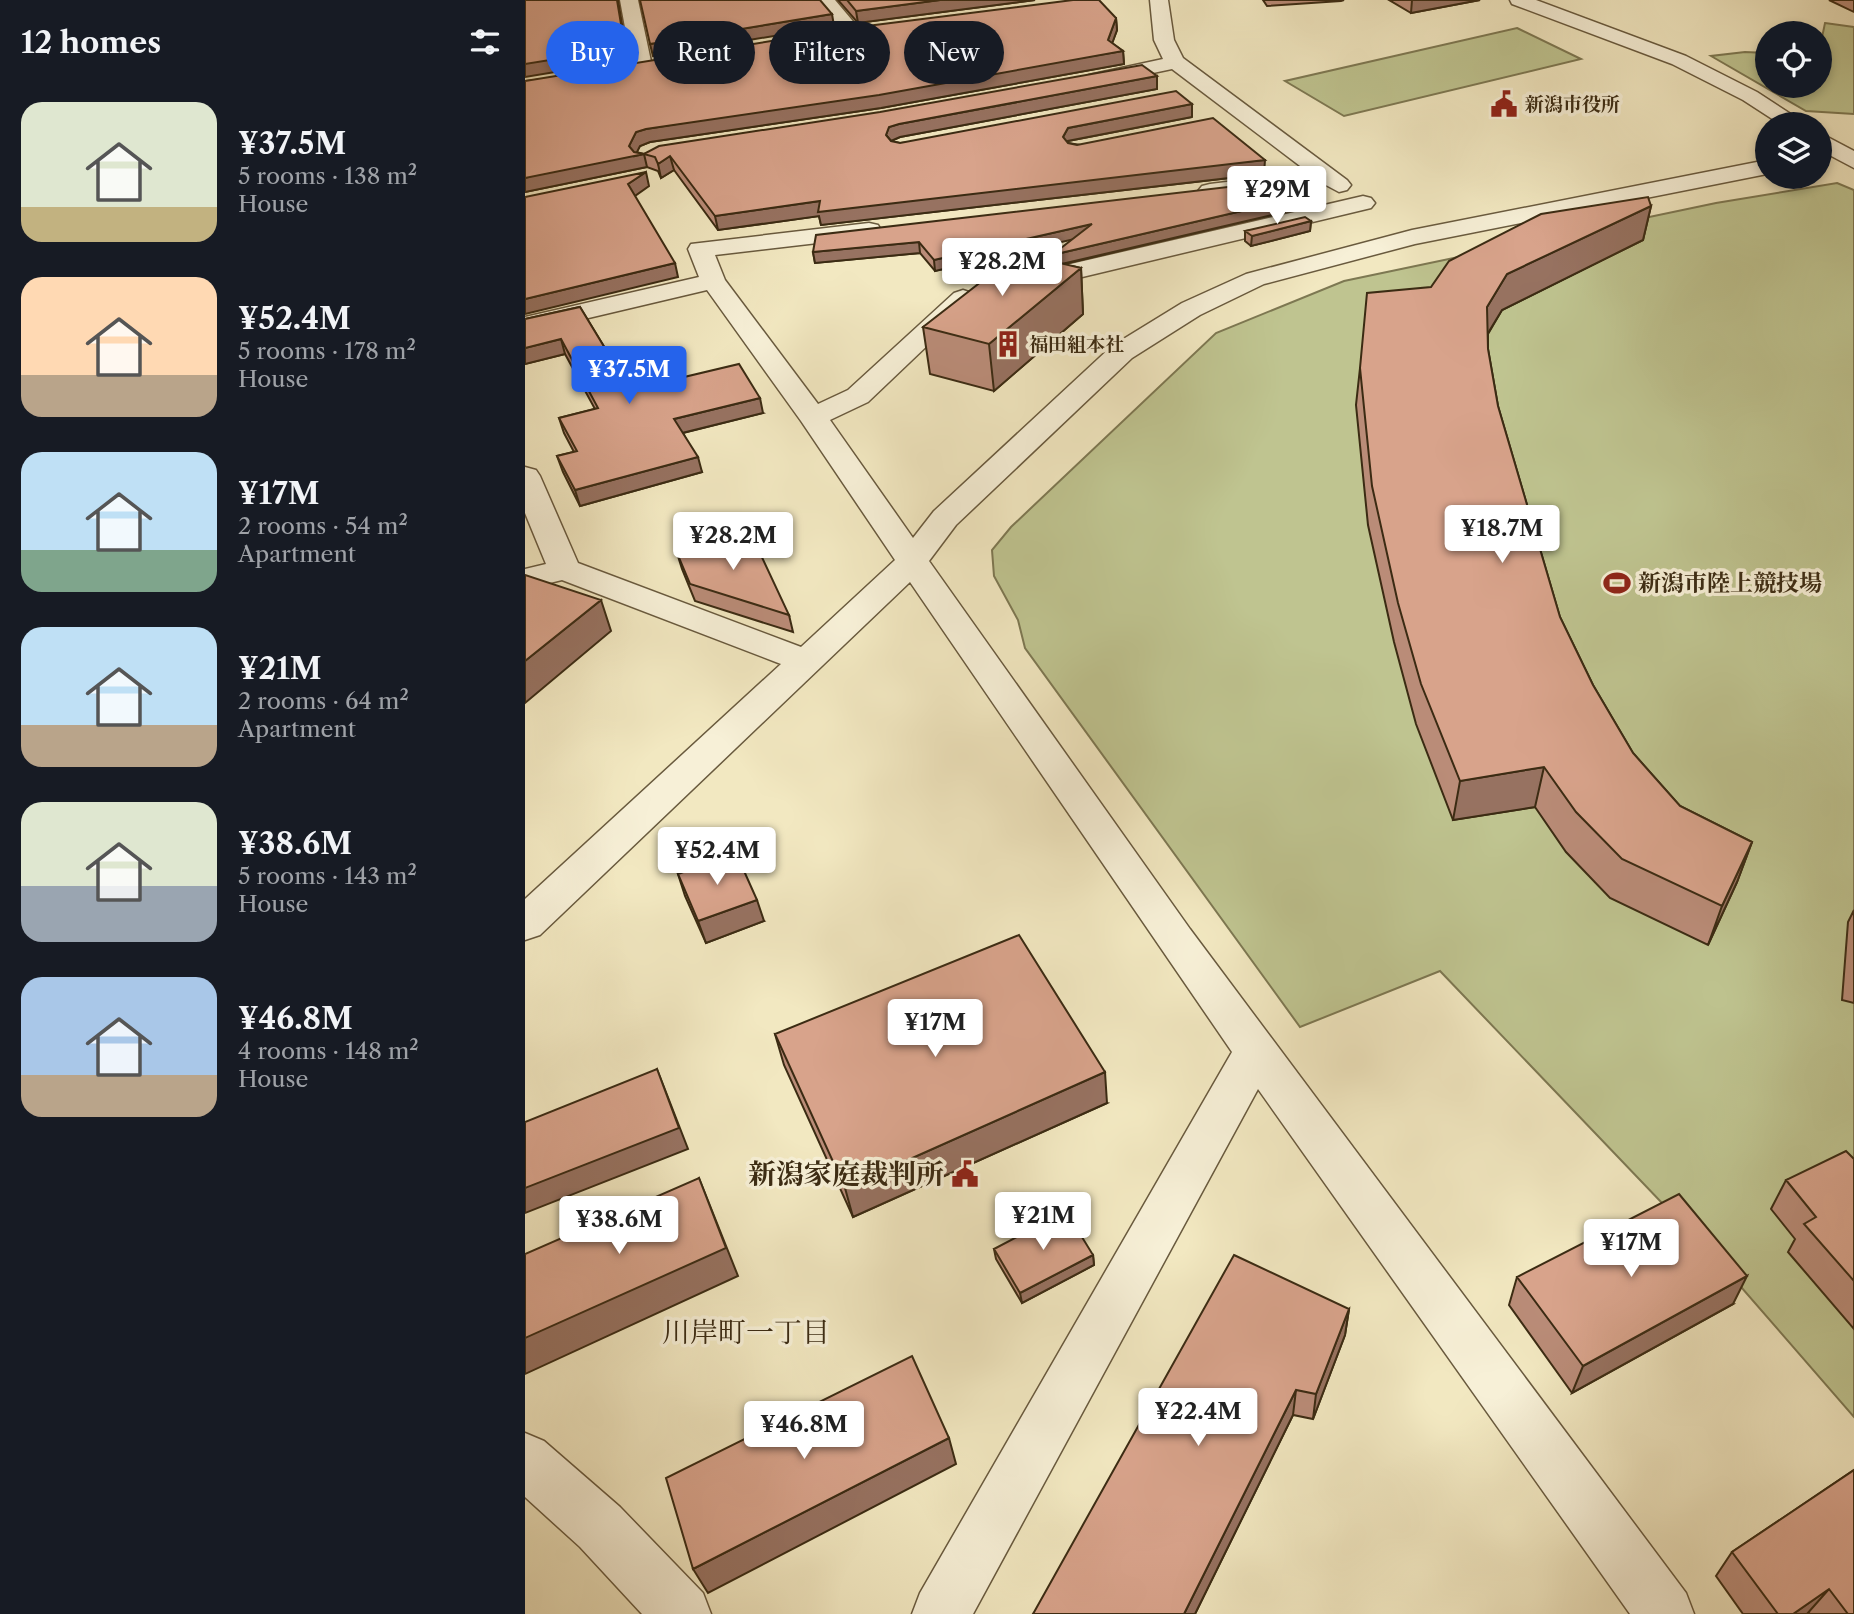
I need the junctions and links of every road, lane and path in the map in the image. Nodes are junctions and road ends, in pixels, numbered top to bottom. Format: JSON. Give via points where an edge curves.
{"nodes":[{"id":1,"x":629,"y":0,"type":"edge"},
{"id":2,"x":825,"y":0,"type":"edge"},
{"id":3,"x":1159,"y":0,"type":"edge"},
{"id":4,"x":1518,"y":0,"type":"edge"},
{"id":5,"x":843,"y":21,"type":"edge"},
{"id":6,"x":1176,"y":62,"type":"junction"},
{"id":7,"x":642,"y":66,"type":"edge"},
{"id":8,"x":1079,"y":82,"type":"edge"},
{"id":9,"x":1209,"y":88,"type":"junction"},
{"id":10,"x":1182,"y":93,"type":"edge"},
{"id":11,"x":1776,"y":112,"type":"edge"},
{"id":12,"x":1246,"y":115,"type":"junction"},
{"id":13,"x":1220,"y":120,"type":"edge"},
{"id":14,"x":1832,"y":147,"type":"edge"},
{"id":15,"x":1851,"y":157,"type":"edge"},
{"id":16,"x":1832,"y":158,"type":"edge"},
{"id":17,"x":1755,"y":169,"type":"edge"},
{"id":18,"x":1328,"y":177,"type":"junction"},
{"id":19,"x":1191,"y":193,"type":"edge"},
{"id":20,"x":1388,"y":220,"type":"junction"},
{"id":21,"x":890,"y":228,"type":"edge"},
{"id":22,"x":713,"y":281,"type":"junction"},
{"id":23,"x":525,"y":325,"type":"edge"},
{"id":24,"x":813,"y":416,"type":"junction"},
{"id":25,"x":525,"y":476,"type":"edge"},
{"id":26,"x":913,"y":561,"type":"junction"},
{"id":27,"x":564,"y":569,"type":"junction"},
{"id":28,"x":525,"y":579,"type":"edge"},
{"id":29,"x":805,"y":661,"type":"junction"},
{"id":30,"x":525,"y":924,"type":"edge"},
{"id":31,"x":1255,"y":1052,"type":"junction"},
{"id":32,"x":525,"y":1460,"type":"edge"},
{"id":33,"x":682,"y":1614,"type":"edge"},
{"id":34,"x":941,"y":1614,"type":"edge"},
{"id":35,"x":1665,"y":1614,"type":"edge"}],
"edges":[{"from":1,"to":7,"type":"street"},
{"from":2,"to":5,"type":"street"},
{"from":3,"to":6,"type":"street","via":[[1162,39]]},
{"from":4,"to":11,"type":"street","via":[[1679,60]]},
{"from":6,"to":8,"type":"street"},
{"from":6,"to":9,"type":"street"},
{"from":9,"to":10,"type":"street"},
{"from":9,"to":12,"type":"street"},
{"from":12,"to":13,"type":"street"},
{"from":12,"to":18,"type":"street"},
{"from":14,"to":15,"type":"street"},
{"from":15,"to":16,"type":"street"},
{"from":17,"to":20,"type":"street"},
{"from":18,"to":19,"type":"street"},
{"from":18,"to":20,"type":"street"},
{"from":20,"to":24,"type":"street","via":[[964,297],[858,396]]},
{"from":20,"to":26,"type":"street","via":[[1191,309],[1122,352],[945,518]]},
{"from":21,"to":22,"type":"street","via":[[700,249]]},
{"from":22,"to":23,"type":"street"},
{"from":22,"to":24,"type":"street"},
{"from":24,"to":26,"type":"street"},
{"from":25,"to":27,"type":"street"},
{"from":26,"to":29,"type":"street"},
{"from":26,"to":31,"type":"street"},
{"from":27,"to":28,"type":"street"},
{"from":27,"to":29,"type":"street"},
{"from":29,"to":30,"type":"street"},
{"from":31,"to":34,"type":"street"},
{"from":31,"to":35,"type":"street"},
{"from":32,"to":33,"type":"street","via":[[600,1527]]}]}
